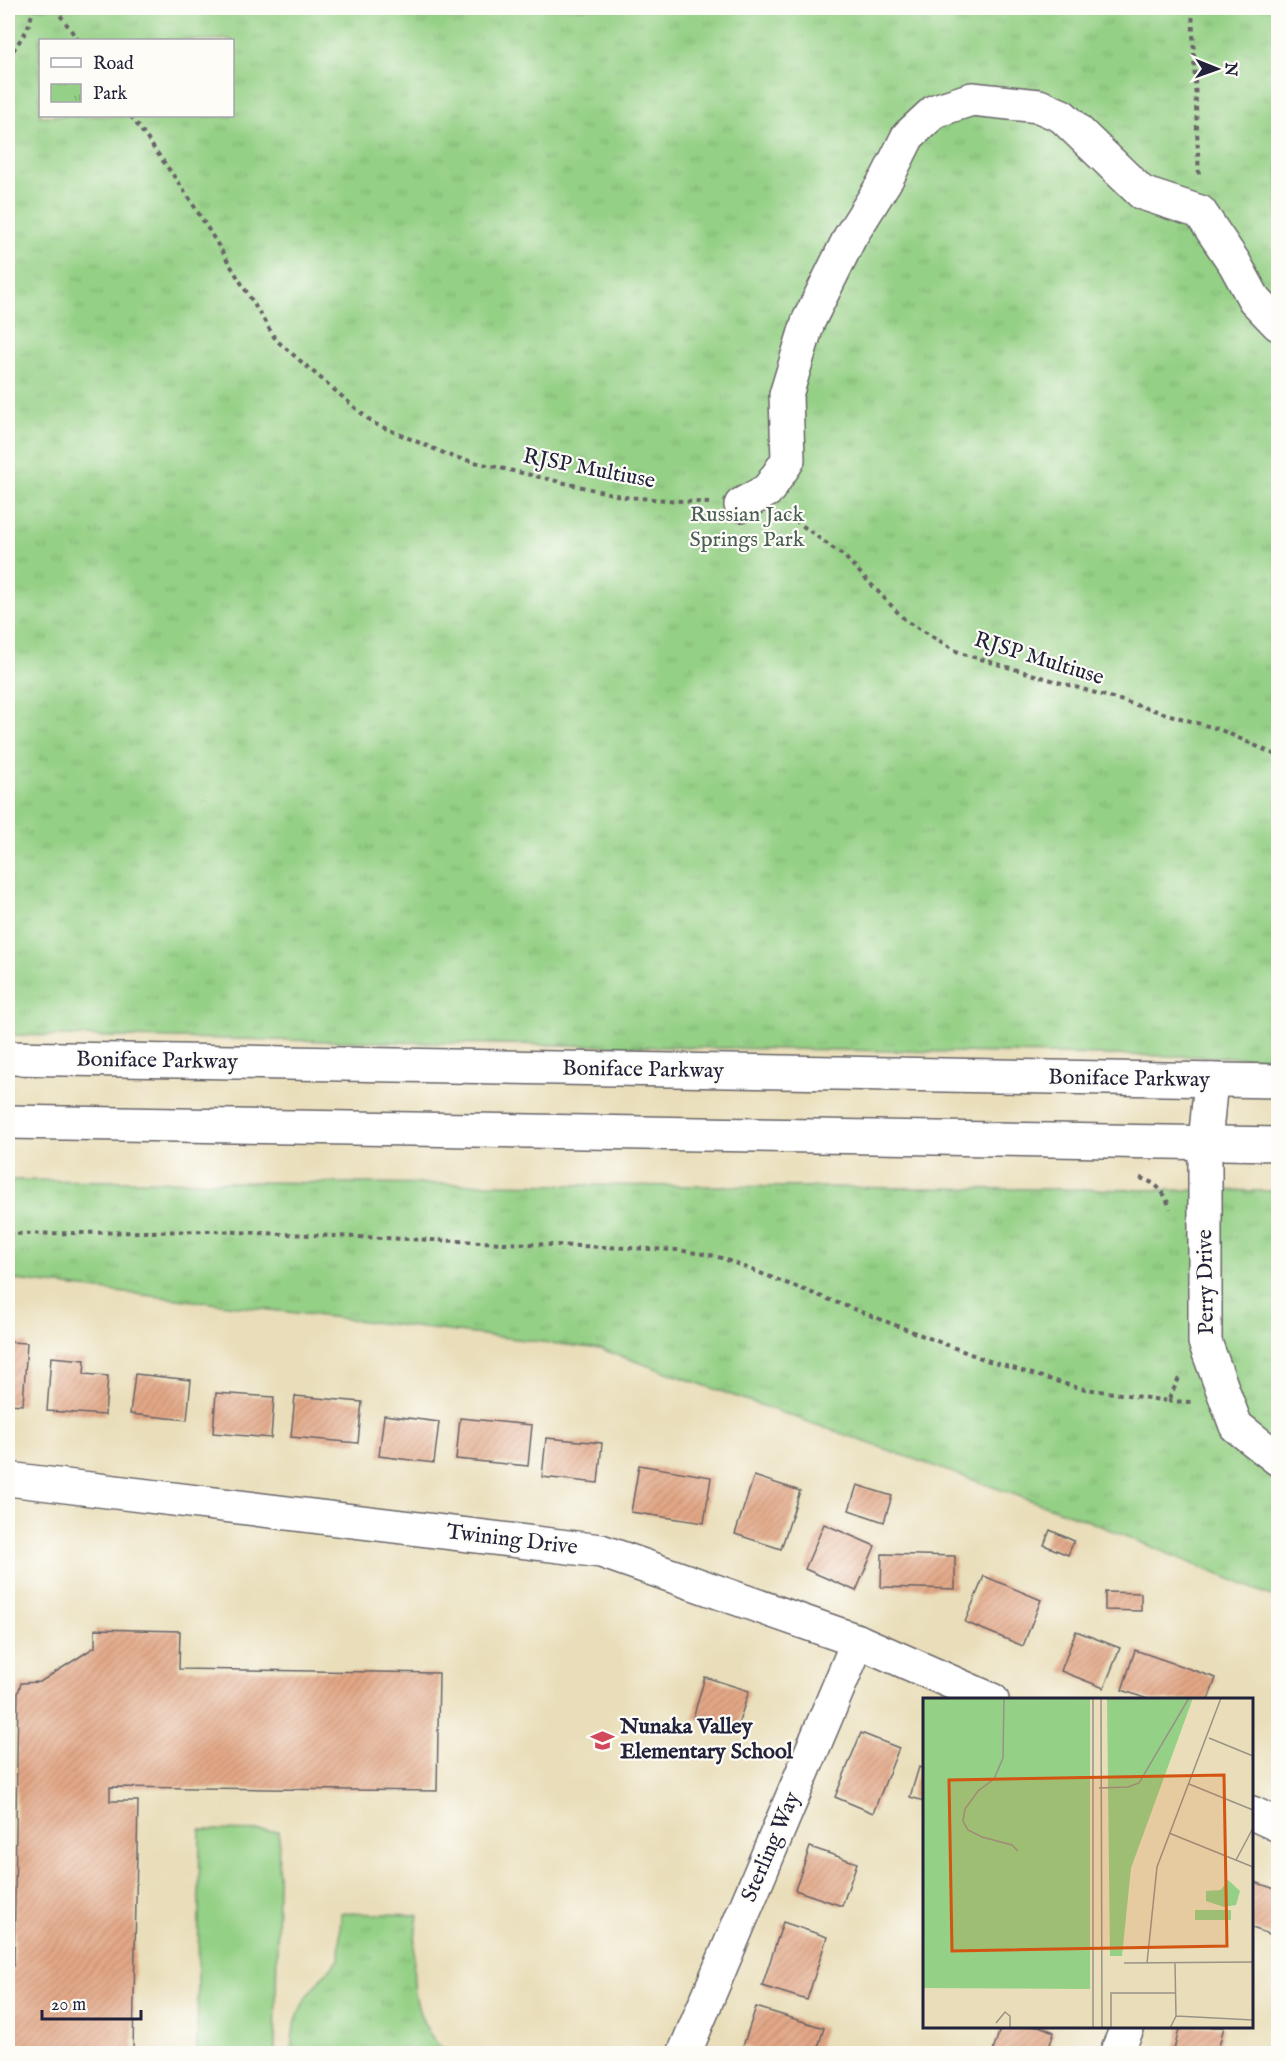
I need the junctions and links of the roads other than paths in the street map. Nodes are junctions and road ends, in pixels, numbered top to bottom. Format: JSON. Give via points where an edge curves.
{"nodes":[{"id":1,"x":1278,"y":324,"type":"edge"},
{"id":2,"x":741,"y":505,"type":"road end"},
{"id":3,"x":8,"y":1058,"type":"edge"},
{"id":4,"x":1211,"y":1080,"type":"junction"},
{"id":5,"x":1278,"y":1081,"type":"edge"},
{"id":6,"x":8,"y":1122,"type":"edge"},
{"id":7,"x":1205,"y":1143,"type":"junction"},
{"id":8,"x":1278,"y":1144,"type":"edge"},
{"id":9,"x":1278,"y":1459,"type":"edge"},
{"id":10,"x":8,"y":1479,"type":"edge"},
{"id":11,"x":858,"y":1641,"type":"junction"},
{"id":12,"x":987,"y":1698,"type":"edge"},
{"id":13,"x":1253,"y":1814,"type":"edge"},
{"id":14,"x":1278,"y":1825,"type":"edge"},
{"id":15,"x":1127,"y":2028,"type":"edge"},
{"id":16,"x":684,"y":2054,"type":"edge"},
{"id":17,"x":1116,"y":2054,"type":"edge"}],
"edges":[{"from":1,"to":2,"type":"main road","via":[[1254,299],[1200,212],[1142,193],[1062,116],[1039,106],[972,99],[935,111],[908,136],[850,237],[808,322],[786,394],[788,460],[768,490]]},
{"from":3,"to":4,"type":"main road","name":"Boniface Parkway"},
{"from":4,"to":5,"type":"main road","name":"Boniface Parkway"},
{"from":4,"to":7,"type":"main road","name":"Perry Drive"},
{"from":6,"to":7,"type":"main road"},
{"from":7,"to":8,"type":"main road"},
{"from":7,"to":9,"type":"main road","name":"Perry Drive","via":[[1205,1342],[1236,1426]]},
{"from":10,"to":11,"type":"main road","name":"Twining Drive","via":[[601,1551]]},
{"from":11,"to":12,"type":"main road","name":"Twining Drive"},
{"from":11,"to":16,"type":"main road","name":"Sterling Way"},
{"from":13,"to":14,"type":"main road"},
{"from":15,"to":17,"type":"main road"}]}
